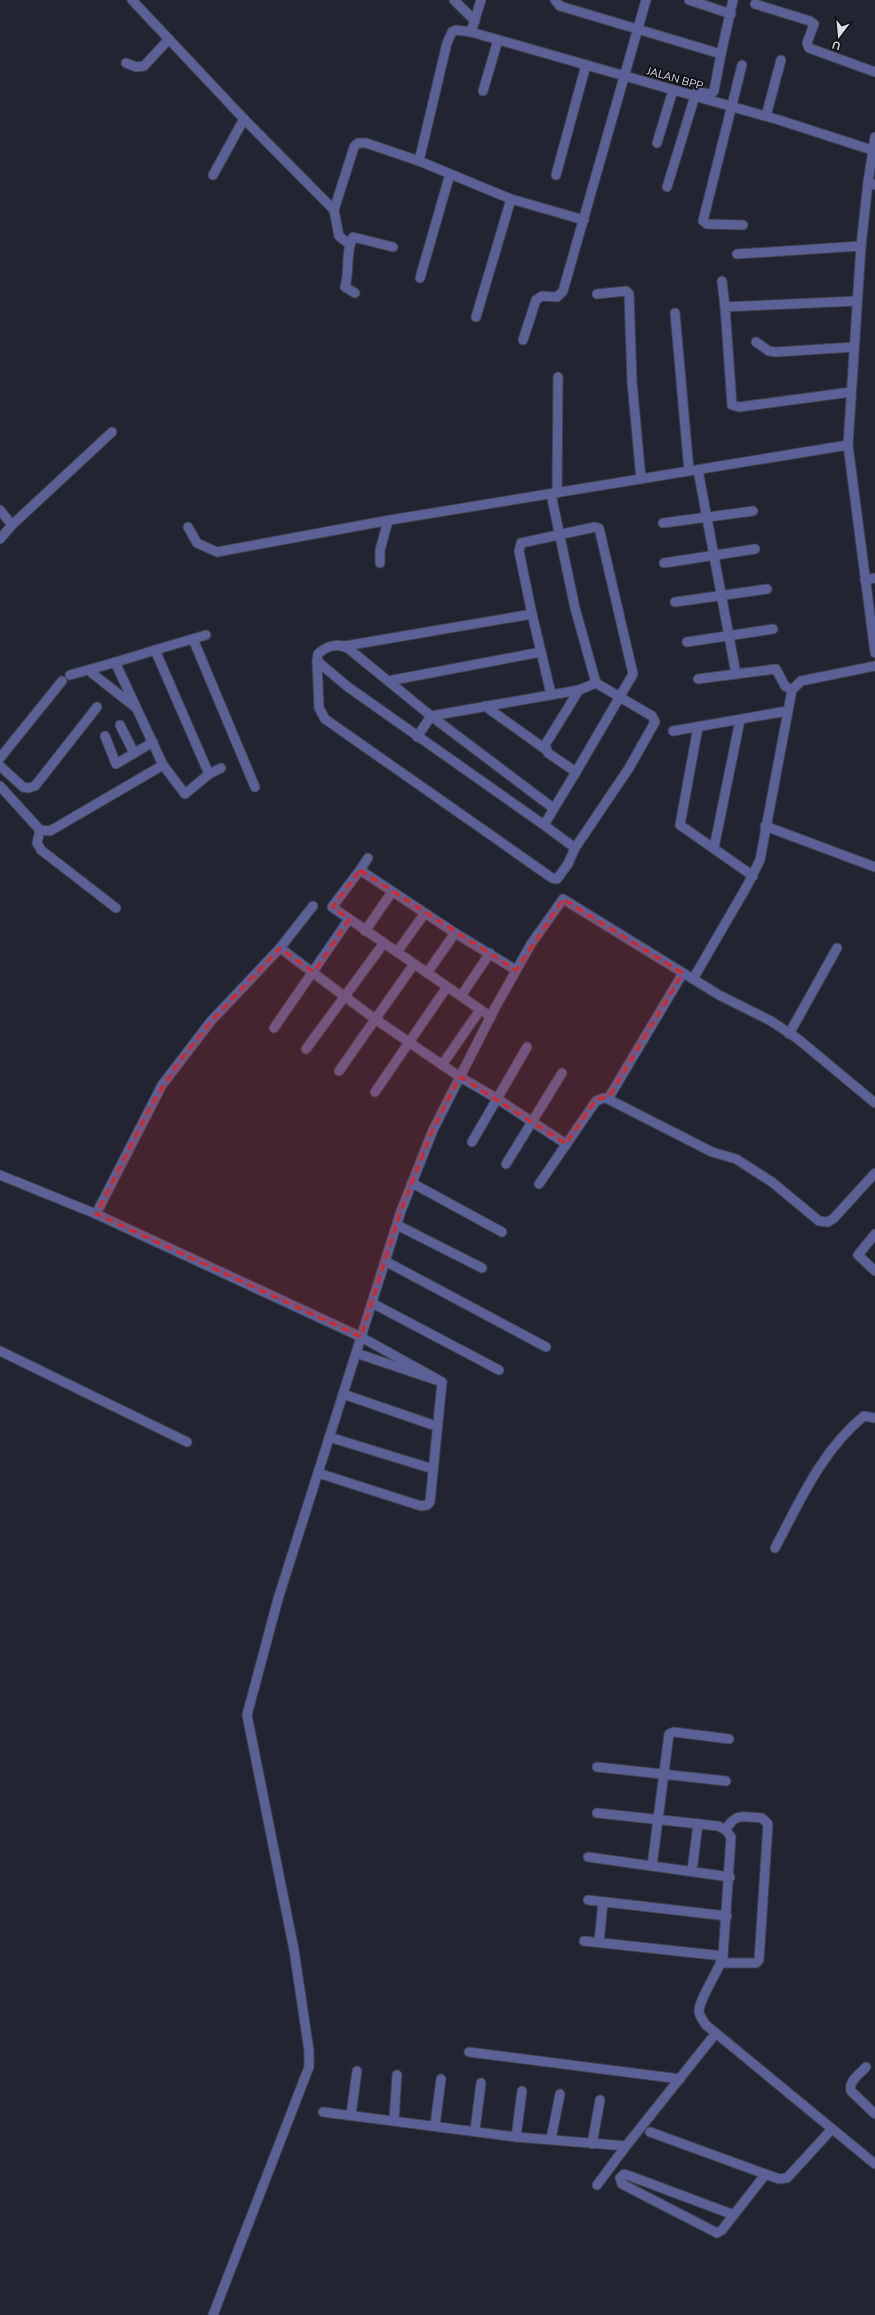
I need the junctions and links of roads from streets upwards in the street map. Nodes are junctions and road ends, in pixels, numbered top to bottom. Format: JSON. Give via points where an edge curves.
{"nodes":[{"id":1,"x":132,"y":0,"type":"edge"},
{"id":2,"x":454,"y":0,"type":"edge"},
{"id":3,"x":481,"y":0,"type":"edge"},
{"id":4,"x":555,"y":0,"type":"edge"},
{"id":5,"x":646,"y":0,"type":"edge"},
{"id":6,"x":691,"y":0,"type":"edge"},
{"id":7,"x":733,"y":0,"type":"edge"},
{"id":8,"x":755,"y":4,"type":"dead end"},
{"id":9,"x":731,"y":14,"type":"junction"},
{"id":10,"x":475,"y":20,"type":"junction"},
{"id":11,"x":638,"y":29,"type":"junction"},
{"id":12,"x":471,"y":32,"type":"junction"},
{"id":13,"x":169,"y":38,"type":"junction"},
{"id":14,"x":498,"y":40,"type":"junction"},
{"id":15,"x":721,"y":54,"type":"junction"},
{"id":16,"x":781,"y":60,"type":"dead end"},
{"id":17,"x":126,"y":63,"type":"dead end"},
{"id":18,"x":586,"y":65,"type":"junction"},
{"id":19,"x":742,"y":65,"type":"dead end"},
{"id":20,"x":875,"y":72,"type":"edge"},
{"id":21,"x":624,"y":76,"type":"junction"},
{"id":22,"x":483,"y":91,"type":"dead end"},
{"id":23,"x":677,"y":91,"type":"junction"},
{"id":24,"x":695,"y":96,"type":"junction"},
{"id":25,"x":732,"y":107,"type":"junction"},
{"id":26,"x":766,"y":116,"type":"junction"},
{"id":27,"x":244,"y":119,"type":"junction"},
{"id":28,"x":875,"y":137,"type":"edge"},
{"id":29,"x":657,"y":143,"type":"dead end"},
{"id":30,"x":872,"y":150,"type":"junction"},
{"id":31,"x":418,"y":161,"type":"junction"},
{"id":32,"x":450,"y":174,"type":"junction"},
{"id":33,"x":213,"y":175,"type":"dead end"},
{"id":34,"x":556,"y":175,"type":"dead end"},
{"id":35,"x":871,"y":183,"type":"edge"},
{"id":36,"x":667,"y":187,"type":"dead end"},
{"id":37,"x":511,"y":199,"type":"junction"},
{"id":38,"x":334,"y":210,"type":"junction"},
{"id":39,"x":584,"y":220,"type":"junction"},
{"id":40,"x":743,"y":225,"type":"dead end"},
{"id":41,"x":350,"y":245,"type":"junction"},
{"id":42,"x":861,"y":246,"type":"junction"},
{"id":43,"x":393,"y":247,"type":"dead end"},
{"id":44,"x":737,"y":254,"type":"dead end"},
{"id":45,"x":420,"y":278,"type":"dead end"},
{"id":46,"x":722,"y":281,"type":"dead end"},
{"id":47,"x":355,"y":293,"type":"dead end"},
{"id":48,"x":597,"y":294,"type":"dead end"},
{"id":49,"x":857,"y":301,"type":"junction"},
{"id":50,"x":725,"y":307,"type":"junction"},
{"id":51,"x":675,"y":313,"type":"dead end"},
{"id":52,"x":476,"y":317,"type":"dead end"},
{"id":53,"x":523,"y":340,"type":"dead end"},
{"id":54,"x":756,"y":342,"type":"dead end"},
{"id":55,"x":854,"y":347,"type":"junction"},
{"id":56,"x":558,"y":377,"type":"dead end"},
{"id":57,"x":851,"y":392,"type":"junction"},
{"id":58,"x":112,"y":432,"type":"dead end"},
{"id":59,"x":848,"y":445,"type":"junction"},
{"id":60,"x":698,"y":470,"type":"junction"},
{"id":61,"x":689,"y":471,"type":"junction"},
{"id":62,"x":641,"y":479,"type":"junction"},
{"id":63,"x":554,"y":494,"type":"junction"},
{"id":64,"x":0,"y":510,"type":"edge"},
{"id":65,"x":753,"y":511,"type":"dead end"},
{"id":66,"x":707,"y":516,"type":"junction"},
{"id":67,"x":388,"y":521,"type":"junction"},
{"id":68,"x":663,"y":523,"type":"dead end"},
{"id":69,"x":12,"y":526,"type":"junction"},
{"id":70,"x":188,"y":527,"type":"dead end"},
{"id":71,"x":560,"y":535,"type":"junction"},
{"id":72,"x":0,"y":539,"type":"edge"},
{"id":73,"x":755,"y":549,"type":"dead end"},
{"id":74,"x":714,"y":556,"type":"junction"},
{"id":75,"x":380,"y":563,"type":"dead end"},
{"id":76,"x":664,"y":563,"type":"dead end"},
{"id":77,"x":875,"y":578,"type":"edge"},
{"id":78,"x":865,"y":580,"type":"junction"},
{"id":79,"x":767,"y":589,"type":"dead end"},
{"id":80,"x":722,"y":596,"type":"junction"},
{"id":81,"x":675,"y":602,"type":"dead end"},
{"id":82,"x":532,"y":614,"type":"junction"},
{"id":83,"x":773,"y":629,"type":"dead end"},
{"id":84,"x":206,"y":635,"type":"dead end"},
{"id":85,"x":729,"y":636,"type":"junction"},
{"id":86,"x":193,"y":639,"type":"junction"},
{"id":87,"x":687,"y":642,"type":"dead end"},
{"id":88,"x":345,"y":646,"type":"junction"},
{"id":89,"x":155,"y":650,"type":"junction"},
{"id":90,"x":542,"y":652,"type":"junction"},
{"id":91,"x":875,"y":653,"type":"edge"},
{"id":92,"x":317,"y":661,"type":"junction"},
{"id":93,"x":115,"y":662,"type":"junction"},
{"id":94,"x":875,"y":666,"type":"edge"},
{"id":95,"x":88,"y":670,"type":"junction"},
{"id":96,"x":736,"y":674,"type":"junction"},
{"id":97,"x":70,"y":675,"type":"dead end"},
{"id":98,"x":698,"y":679,"type":"dead end"},
{"id":99,"x":62,"y":681,"type":"dead end"},
{"id":100,"x":388,"y":681,"type":"junction"},
{"id":101,"x":596,"y":683,"type":"junction"},
{"id":102,"x":579,"y":690,"type":"junction"},
{"id":103,"x":792,"y":690,"type":"junction"},
{"id":104,"x":551,"y":694,"type":"junction"},
{"id":105,"x":619,"y":697,"type":"junction"},
{"id":106,"x":485,"y":706,"type":"junction"},
{"id":107,"x":97,"y":707,"type":"dead end"},
{"id":108,"x":136,"y":708,"type":"junction"},
{"id":109,"x":787,"y":711,"type":"junction"},
{"id":110,"x":431,"y":716,"type":"junction"},
{"id":111,"x":740,"y":720,"type":"junction"},
{"id":112,"x":120,"y":725,"type":"dead end"},
{"id":113,"x":698,"y":727,"type":"junction"},
{"id":114,"x":673,"y":731,"type":"dead end"},
{"id":115,"x":105,"y":736,"type":"dead end"},
{"id":116,"x":417,"y":737,"type":"junction"},
{"id":117,"x":153,"y":742,"type":"junction"},
{"id":118,"x":545,"y":749,"type":"junction"},
{"id":119,"x":134,"y":753,"type":"junction"},
{"id":120,"x":0,"y":758,"type":"edge"},
{"id":121,"x":163,"y":765,"type":"junction"},
{"id":122,"x":0,"y":766,"type":"edge"},
{"id":123,"x":221,"y":768,"type":"dead end"},
{"id":124,"x":576,"y":772,"type":"junction"},
{"id":125,"x":209,"y":774,"type":"junction"},
{"id":126,"x":0,"y":786,"type":"edge"},
{"id":127,"x":255,"y":787,"type":"dead end"},
{"id":128,"x":553,"y":808,"type":"junction"},
{"id":129,"x":544,"y":825,"type":"junction"},
{"id":130,"x":765,"y":826,"type":"junction"},
{"id":131,"x":40,"y":830,"type":"junction"},
{"id":132,"x":575,"y":848,"type":"junction"},
{"id":133,"x":714,"y":848,"type":"junction"},
{"id":134,"x":368,"y":858,"type":"dead end"},
{"id":135,"x":875,"y":867,"type":"edge"},
{"id":136,"x":360,"y":870,"type":"junction"},
{"id":137,"x":753,"y":876,"type":"junction"},
{"id":138,"x":392,"y":892,"type":"junction"},
{"id":139,"x":313,"y":906,"type":"dead end"},
{"id":140,"x":116,"y":908,"type":"dead end"},
{"id":141,"x":425,"y":913,"type":"junction"},
{"id":142,"x":349,"y":919,"type":"junction"},
{"id":143,"x":365,"y":931,"type":"junction"},
{"id":144,"x":455,"y":933,"type":"junction"},
{"id":145,"x":384,"y":943,"type":"junction"},
{"id":146,"x":280,"y":948,"type":"junction"},
{"id":147,"x":837,"y":948,"type":"dead end"},
{"id":148,"x":397,"y":952,"type":"junction"},
{"id":149,"x":490,"y":953,"type":"junction"},
{"id":150,"x":414,"y":964,"type":"junction"},
{"id":151,"x":516,"y":970,"type":"junction"},
{"id":152,"x":314,"y":972,"type":"junction"},
{"id":153,"x":427,"y":973,"type":"junction"},
{"id":154,"x":683,"y":973,"type":"junction"},
{"id":155,"x":693,"y":980,"type":"junction"},
{"id":156,"x":447,"y":987,"type":"junction"},
{"id":157,"x":344,"y":995,"type":"junction"},
{"id":158,"x":461,"y":996,"type":"junction"},
{"id":159,"x":480,"y":1010,"type":"junction"},
{"id":160,"x":491,"y":1017,"type":"junction"},
{"id":161,"x":375,"y":1019,"type":"junction"},
{"id":162,"x":274,"y":1028,"type":"dead end"},
{"id":163,"x":790,"y":1034,"type":"junction"},
{"id":164,"x":410,"y":1043,"type":"junction"},
{"id":165,"x":527,"y":1047,"type":"dead end"},
{"id":166,"x":306,"y":1049,"type":"dead end"},
{"id":167,"x":442,"y":1064,"type":"junction"},
{"id":168,"x":339,"y":1071,"type":"dead end"},
{"id":169,"x":562,"y":1073,"type":"dead end"},
{"id":170,"x":460,"y":1078,"type":"junction"},
{"id":171,"x":375,"y":1092,"type":"dead end"},
{"id":172,"x":496,"y":1098,"type":"junction"},
{"id":173,"x":608,"y":1099,"type":"junction"},
{"id":174,"x":875,"y":1103,"type":"edge"},
{"id":175,"x":532,"y":1121,"type":"junction"},
{"id":176,"x":472,"y":1142,"type":"dead end"},
{"id":177,"x":566,"y":1144,"type":"junction"},
{"id":178,"x":506,"y":1164,"type":"dead end"},
{"id":179,"x":875,"y":1173,"type":"edge"},
{"id":180,"x":0,"y":1175,"type":"edge"},
{"id":181,"x":412,"y":1183,"type":"junction"},
{"id":182,"x":540,"y":1184,"type":"dead end"},
{"id":183,"x":96,"y":1214,"type":"junction"},
{"id":184,"x":397,"y":1225,"type":"junction"},
{"id":185,"x":502,"y":1232,"type":"dead end"},
{"id":186,"x":875,"y":1234,"type":"edge"},
{"id":187,"x":386,"y":1261,"type":"junction"},
{"id":188,"x":482,"y":1268,"type":"dead end"},
{"id":189,"x":875,"y":1271,"type":"edge"},
{"id":190,"x":372,"y":1303,"type":"junction"},
{"id":191,"x":361,"y":1337,"type":"junction"},
{"id":192,"x":546,"y":1348,"type":"dead end"},
{"id":193,"x":0,"y":1351,"type":"edge"},
{"id":194,"x":356,"y":1353,"type":"junction"},
{"id":195,"x":499,"y":1370,"type":"dead end"},
{"id":196,"x":442,"y":1382,"type":"junction"},
{"id":197,"x":343,"y":1394,"type":"junction"},
{"id":198,"x":875,"y":1418,"type":"edge"},
{"id":199,"x":436,"y":1426,"type":"junction"},
{"id":200,"x":329,"y":1437,"type":"junction"},
{"id":201,"x":187,"y":1442,"type":"dead end"},
{"id":202,"x":432,"y":1469,"type":"junction"},
{"id":203,"x":318,"y":1473,"type":"junction"},
{"id":204,"x":775,"y":1548,"type":"dead end"},
{"id":205,"x":729,"y":1738,"type":"dead end"},
{"id":206,"x":597,"y":1767,"type":"dead end"},
{"id":207,"x":663,"y":1775,"type":"junction"},
{"id":208,"x":726,"y":1781,"type":"dead end"},
{"id":209,"x":597,"y":1813,"type":"dead end"},
{"id":210,"x":657,"y":1819,"type":"junction"},
{"id":211,"x":698,"y":1824,"type":"junction"},
{"id":212,"x":726,"y":1830,"type":"junction"},
{"id":213,"x":588,"y":1857,"type":"dead end"},
{"id":214,"x":652,"y":1866,"type":"junction"},
{"id":215,"x":692,"y":1871,"type":"junction"},
{"id":216,"x":730,"y":1877,"type":"junction"},
{"id":217,"x":588,"y":1900,"type":"dead end"},
{"id":218,"x":603,"y":1902,"type":"junction"},
{"id":219,"x":727,"y":1916,"type":"junction"},
{"id":220,"x":584,"y":1940,"type":"dead end"},
{"id":221,"x":599,"y":1942,"type":"junction"},
{"id":222,"x":722,"y":1959,"type":"junction"},
{"id":223,"x":716,"y":2033,"type":"junction"},
{"id":224,"x":469,"y":2052,"type":"dead end"},
{"id":225,"x":866,"y":2067,"type":"dead end"},
{"id":226,"x":356,"y":2071,"type":"dead end"},
{"id":227,"x":398,"y":2075,"type":"dead end"},
{"id":228,"x":680,"y":2078,"type":"junction"},
{"id":229,"x":442,"y":2079,"type":"dead end"},
{"id":230,"x":481,"y":2083,"type":"dead end"},
{"id":231,"x":522,"y":2091,"type":"dead end"},
{"id":232,"x":560,"y":2094,"type":"dead end"},
{"id":233,"x":600,"y":2100,"type":"dead end"},
{"id":234,"x":323,"y":2112,"type":"dead end"},
{"id":235,"x":875,"y":2114,"type":"edge"},
{"id":236,"x":351,"y":2115,"type":"junction"},
{"id":237,"x":394,"y":2120,"type":"junction"},
{"id":238,"x":435,"y":2125,"type":"junction"},
{"id":239,"x":832,"y":2129,"type":"junction"},
{"id":240,"x":475,"y":2130,"type":"junction"},
{"id":241,"x":650,"y":2132,"type":"dead end"},
{"id":242,"x":516,"y":2137,"type":"junction"},
{"id":243,"x":551,"y":2139,"type":"junction"},
{"id":244,"x":592,"y":2144,"type":"junction"},
{"id":245,"x":626,"y":2146,"type":"junction"},
{"id":246,"x":875,"y":2164,"type":"edge"},
{"id":247,"x":765,"y":2174,"type":"junction"},
{"id":248,"x":598,"y":2186,"type":"dead end"},
{"id":249,"x":734,"y":2215,"type":"junction"},
{"id":250,"x":213,"y":2315,"type":"edge"}],
"edges":[{"from":1,"to":13,"type":"street"},
{"from":2,"to":10,"type":"street"},
{"from":3,"to":10,"type":"street"},
{"from":4,"to":11,"type":"street","via":[[560,6]]},
{"from":5,"to":11,"type":"street"},
{"from":6,"to":9,"type":"street"},
{"from":7,"to":9,"type":"street"},
{"from":8,"to":20,"type":"street","via":[[810,21],[814,24],[807,43],[809,48]]},
{"from":9,"to":15,"type":"street"},
{"from":10,"to":12,"type":"street"},
{"from":11,"to":15,"type":"street"},
{"from":11,"to":21,"type":"street"},
{"from":12,"to":14,"type":"street","name":"JALAN BPP"},
{"from":12,"to":31,"type":"street","name":"JALAN BPP","via":[[456,30],[450,35]]},
{"from":13,"to":17,"type":"street","via":[[144,66],[136,67]]},
{"from":13,"to":27,"type":"street"},
{"from":14,"to":18,"type":"street","name":"JALAN BPP"},
{"from":14,"to":22,"type":"street"},
{"from":15,"to":23,"type":"street","via":[[713,93]]},
{"from":16,"to":26,"type":"street"},
{"from":18,"to":21,"type":"street","name":"JALAN BPP"},
{"from":18,"to":34,"type":"street"},
{"from":19,"to":25,"type":"street"},
{"from":21,"to":23,"type":"street","name":"JALAN BPP"},
{"from":21,"to":39,"type":"street"},
{"from":23,"to":24,"type":"street","name":"JALAN BPP"},
{"from":23,"to":29,"type":"street"},
{"from":24,"to":25,"type":"street","name":"JALAN BPP"},
{"from":24,"to":36,"type":"street"},
{"from":25,"to":26,"type":"street","name":"JALAN BPP"},
{"from":25,"to":40,"type":"street","via":[[703,221],[706,224]]},
{"from":26,"to":30,"type":"street","name":"JALAN BPP"},
{"from":27,"to":33,"type":"street"},
{"from":27,"to":38,"type":"street"},
{"from":28,"to":30,"type":"street"},
{"from":30,"to":35,"type":"street"},
{"from":31,"to":32,"type":"street"},
{"from":31,"to":38,"type":"street","via":[[366,143],[358,143],[354,147]]},
{"from":32,"to":37,"type":"street"},
{"from":32,"to":45,"type":"street"},
{"from":35,"to":42,"type":"street"},
{"from":37,"to":39,"type":"street"},
{"from":37,"to":52,"type":"street"},
{"from":38,"to":41,"type":"street","via":[[339,236]]},
{"from":39,"to":53,"type":"street","via":[[563,291],[557,297],[542,296],[536,300]]},
{"from":41,"to":43,"type":"street","via":[[354,236]]},
{"from":41,"to":47,"type":"street","via":[[349,273],[345,287]]},
{"from":42,"to":44,"type":"street"},
{"from":42,"to":49,"type":"street"},
{"from":46,"to":50,"type":"street"},
{"from":48,"to":62,"type":"street","via":[[626,291],[630,294],[632,382]]},
{"from":49,"to":50,"type":"street"},
{"from":49,"to":55,"type":"street"},
{"from":50,"to":57,"type":"street","via":[[732,405],[739,407]]},
{"from":51,"to":61,"type":"street"},
{"from":54,"to":55,"type":"street","via":[[769,351],[776,352]]},
{"from":55,"to":57,"type":"street"},
{"from":56,"to":63,"type":"street"},
{"from":57,"to":59,"type":"street"},
{"from":58,"to":69,"type":"street"},
{"from":59,"to":60,"type":"street"},
{"from":59,"to":78,"type":"street"},
{"from":60,"to":61,"type":"street"},
{"from":60,"to":66,"type":"street"},
{"from":61,"to":62,"type":"street"},
{"from":62,"to":63,"type":"street"},
{"from":63,"to":67,"type":"street"},
{"from":63,"to":71,"type":"street"},
{"from":64,"to":69,"type":"street"},
{"from":65,"to":66,"type":"street"},
{"from":66,"to":68,"type":"street"},
{"from":66,"to":74,"type":"street"},
{"from":67,"to":70,"type":"street","via":[[217,552],[196,543]]},
{"from":67,"to":75,"type":"street","via":[[380,550]]},
{"from":69,"to":72,"type":"street"},
{"from":71,"to":82,"type":"street","via":[[520,545]]},
{"from":71,"to":101,"type":"street","via":[[575,608]]},
{"from":71,"to":105,"type":"street","via":[[595,527],[600,530],[633,671],[631,679]]},
{"from":73,"to":74,"type":"street"},
{"from":74,"to":76,"type":"street"},
{"from":74,"to":80,"type":"street"},
{"from":77,"to":78,"type":"street"},
{"from":78,"to":91,"type":"street"},
{"from":79,"to":80,"type":"street"},
{"from":80,"to":81,"type":"street"},
{"from":80,"to":85,"type":"street"},
{"from":82,"to":88,"type":"street"},
{"from":82,"to":90,"type":"street"},
{"from":83,"to":85,"type":"street"},
{"from":84,"to":86,"type":"street"},
{"from":85,"to":87,"type":"street"},
{"from":85,"to":96,"type":"street"},
{"from":86,"to":89,"type":"street"},
{"from":86,"to":127,"type":"street"},
{"from":88,"to":92,"type":"street","via":[[325,649],[318,654]]},
{"from":88,"to":100,"type":"street"},
{"from":89,"to":93,"type":"street"},
{"from":89,"to":125,"type":"street"},
{"from":90,"to":100,"type":"street"},
{"from":90,"to":104,"type":"street"},
{"from":92,"to":116,"type":"street"},
{"from":92,"to":132,"type":"street","via":[[318,708],[325,720],[555,880],[560,876]]},
{"from":93,"to":95,"type":"street"},
{"from":93,"to":108,"type":"street"},
{"from":94,"to":103,"type":"street","via":[[801,681]]},
{"from":95,"to":97,"type":"street"},
{"from":95,"to":108,"type":"street"},
{"from":96,"to":98,"type":"street"},
{"from":96,"to":103,"type":"street","via":[[776,669],[785,686]]},
{"from":99,"to":120,"type":"street"},
{"from":100,"to":110,"type":"street"},
{"from":101,"to":102,"type":"street"},
{"from":101,"to":105,"type":"street"},
{"from":102,"to":104,"type":"street"},
{"from":102,"to":118,"type":"street","via":[[546,741]]},
{"from":103,"to":109,"type":"street"},
{"from":104,"to":106,"type":"street"},
{"from":105,"to":124,"type":"street"},
{"from":105,"to":132,"type":"street","via":[[652,716],[656,722]]},
{"from":106,"to":110,"type":"street"},
{"from":106,"to":118,"type":"street"},
{"from":107,"to":122,"type":"street","via":[[35,786],[23,787]]},
{"from":108,"to":117,"type":"street"},
{"from":109,"to":111,"type":"street"},
{"from":109,"to":130,"type":"street"},
{"from":110,"to":116,"type":"street"},
{"from":110,"to":128,"type":"street"},
{"from":111,"to":113,"type":"street"},
{"from":111,"to":133,"type":"street"},
{"from":112,"to":119,"type":"street"},
{"from":113,"to":114,"type":"street"},
{"from":113,"to":133,"type":"street","via":[[680,821],[682,828]]},
{"from":115,"to":119,"type":"street","via":[[116,764]]},
{"from":116,"to":129,"type":"street"},
{"from":117,"to":119,"type":"street"},
{"from":117,"to":121,"type":"street"},
{"from":118,"to":124,"type":"street"},
{"from":121,"to":125,"type":"street","via":[[185,794]]},
{"from":121,"to":131,"type":"street","via":[[55,829]]},
{"from":123,"to":125,"type":"street"},
{"from":124,"to":128,"type":"street"},
{"from":126,"to":131,"type":"street"},
{"from":128,"to":129,"type":"street"},
{"from":129,"to":132,"type":"street"},
{"from":130,"to":135,"type":"street"},
{"from":130,"to":137,"type":"street","via":[[760,860]]},
{"from":131,"to":140,"type":"street","via":[[37,843],[41,850]]},
{"from":133,"to":137,"type":"street"},
{"from":134,"to":136,"type":"street"},
{"from":136,"to":138,"type":"street"},
{"from":136,"to":142,"type":"street","via":[[332,907]]},
{"from":137,"to":155,"type":"street"},
{"from":138,"to":141,"type":"street"},
{"from":138,"to":143,"type":"street"},
{"from":139,"to":146,"type":"street"},
{"from":141,"to":144,"type":"street"},
{"from":141,"to":148,"type":"street"},
{"from":142,"to":143,"type":"street"},
{"from":142,"to":152,"type":"street"},
{"from":143,"to":145,"type":"street"},
{"from":144,"to":149,"type":"street"},
{"from":144,"to":153,"type":"street"},
{"from":145,"to":148,"type":"street"},
{"from":145,"to":157,"type":"street"},
{"from":146,"to":152,"type":"street"},
{"from":146,"to":183,"type":"street","via":[[211,1021],[166,1079]]},
{"from":147,"to":163,"type":"street"},
{"from":148,"to":150,"type":"street"},
{"from":149,"to":151,"type":"street"},
{"from":149,"to":158,"type":"street"},
{"from":150,"to":153,"type":"street"},
{"from":150,"to":161,"type":"street"},
{"from":151,"to":154,"type":"street","via":[[530,944],[563,899]]},
{"from":151,"to":160,"type":"street"},
{"from":152,"to":157,"type":"street"},
{"from":152,"to":162,"type":"street"},
{"from":153,"to":156,"type":"street"},
{"from":154,"to":155,"type":"street"},
{"from":154,"to":173,"type":"street"},
{"from":155,"to":163,"type":"street","via":[[771,1021]]},
{"from":156,"to":158,"type":"street"},
{"from":156,"to":164,"type":"street"},
{"from":157,"to":161,"type":"street"},
{"from":157,"to":166,"type":"street"},
{"from":158,"to":159,"type":"street"},
{"from":159,"to":160,"type":"street"},
{"from":159,"to":167,"type":"street"},
{"from":160,"to":170,"type":"street"},
{"from":161,"to":164,"type":"street"},
{"from":161,"to":168,"type":"street"},
{"from":163,"to":174,"type":"street"},
{"from":164,"to":167,"type":"street"},
{"from":164,"to":171,"type":"street"},
{"from":165,"to":172,"type":"street"},
{"from":167,"to":170,"type":"street"},
{"from":169,"to":175,"type":"street"},
{"from":170,"to":172,"type":"street"},
{"from":170,"to":181,"type":"street","via":[[433,1130]]},
{"from":172,"to":175,"type":"street"},
{"from":172,"to":176,"type":"street"},
{"from":173,"to":177,"type":"street","via":[[596,1101]]},
{"from":173,"to":179,"type":"street","via":[[712,1152],[736,1159],[772,1182],[819,1221],[828,1222],[834,1218]]},
{"from":175,"to":177,"type":"street"},
{"from":175,"to":178,"type":"street"},
{"from":177,"to":182,"type":"street"},
{"from":180,"to":183,"type":"street"},
{"from":181,"to":184,"type":"street"},
{"from":181,"to":185,"type":"street"},
{"from":183,"to":191,"type":"street"},
{"from":184,"to":187,"type":"street"},
{"from":184,"to":188,"type":"street"},
{"from":186,"to":189,"type":"street","via":[[858,1255]]},
{"from":187,"to":190,"type":"street"},
{"from":187,"to":192,"type":"street"},
{"from":190,"to":191,"type":"street"},
{"from":190,"to":195,"type":"street"},
{"from":191,"to":194,"type":"street"},
{"from":191,"to":196,"type":"street"},
{"from":193,"to":201,"type":"street"},
{"from":194,"to":196,"type":"street"},
{"from":194,"to":197,"type":"street"},
{"from":196,"to":199,"type":"street"},
{"from":197,"to":199,"type":"street"},
{"from":197,"to":200,"type":"street"},
{"from":198,"to":204,"type":"street","via":[[864,1416],[847,1429],[818,1468]]},
{"from":199,"to":202,"type":"street"},
{"from":200,"to":202,"type":"street"},
{"from":200,"to":203,"type":"street"},
{"from":202,"to":203,"type":"street","via":[[430,1502],[427,1506]]},
{"from":203,"to":250,"type":"street","via":[[278,1599],[246,1715],[294,1950],[309,2051],[309,2067]]},
{"from":205,"to":207,"type":"street","via":[[674,1732],[669,1734]]},
{"from":206,"to":207,"type":"street"},
{"from":207,"to":208,"type":"street"},
{"from":207,"to":210,"type":"street"},
{"from":209,"to":210,"type":"street"},
{"from":210,"to":211,"type":"street"},
{"from":210,"to":214,"type":"street"},
{"from":211,"to":212,"type":"street","via":[[718,1826]]},
{"from":211,"to":215,"type":"street"},
{"from":212,"to":216,"type":"street","via":[[731,1837]]},
{"from":212,"to":222,"type":"street","via":[[736,1817],[762,1818],[768,1824],[759,1960],[750,1964]]},
{"from":213,"to":214,"type":"street"},
{"from":214,"to":215,"type":"street"},
{"from":215,"to":216,"type":"street"},
{"from":216,"to":219,"type":"street"},
{"from":217,"to":218,"type":"street"},
{"from":218,"to":219,"type":"street"},
{"from":218,"to":221,"type":"street"},
{"from":219,"to":222,"type":"street"},
{"from":220,"to":221,"type":"street"},
{"from":221,"to":222,"type":"street"},
{"from":222,"to":223,"type":"street","via":[[700,2007],[701,2017]]},
{"from":223,"to":228,"type":"street"},
{"from":223,"to":239,"type":"street"},
{"from":224,"to":228,"type":"street"},
{"from":225,"to":235,"type":"street","via":[[850,2087]]},
{"from":226,"to":236,"type":"street"},
{"from":227,"to":237,"type":"street"},
{"from":228,"to":245,"type":"street"},
{"from":229,"to":238,"type":"street"},
{"from":230,"to":240,"type":"street"},
{"from":231,"to":242,"type":"street"},
{"from":232,"to":243,"type":"street"},
{"from":233,"to":244,"type":"street"},
{"from":234,"to":236,"type":"street"},
{"from":236,"to":237,"type":"street"},
{"from":237,"to":238,"type":"street"},
{"from":238,"to":240,"type":"street"},
{"from":239,"to":246,"type":"street"},
{"from":239,"to":247,"type":"street","via":[[787,2178],[779,2179]]},
{"from":240,"to":242,"type":"street"},
{"from":241,"to":247,"type":"street"},
{"from":242,"to":243,"type":"street"},
{"from":243,"to":244,"type":"street"},
{"from":244,"to":245,"type":"street"},
{"from":245,"to":248,"type":"street"},
{"from":247,"to":249,"type":"street"},
{"from":249,"to":249,"type":"street","via":[[722,2230],[714,2233],[622,2184],[620,2178],[624,2174]]}]}
